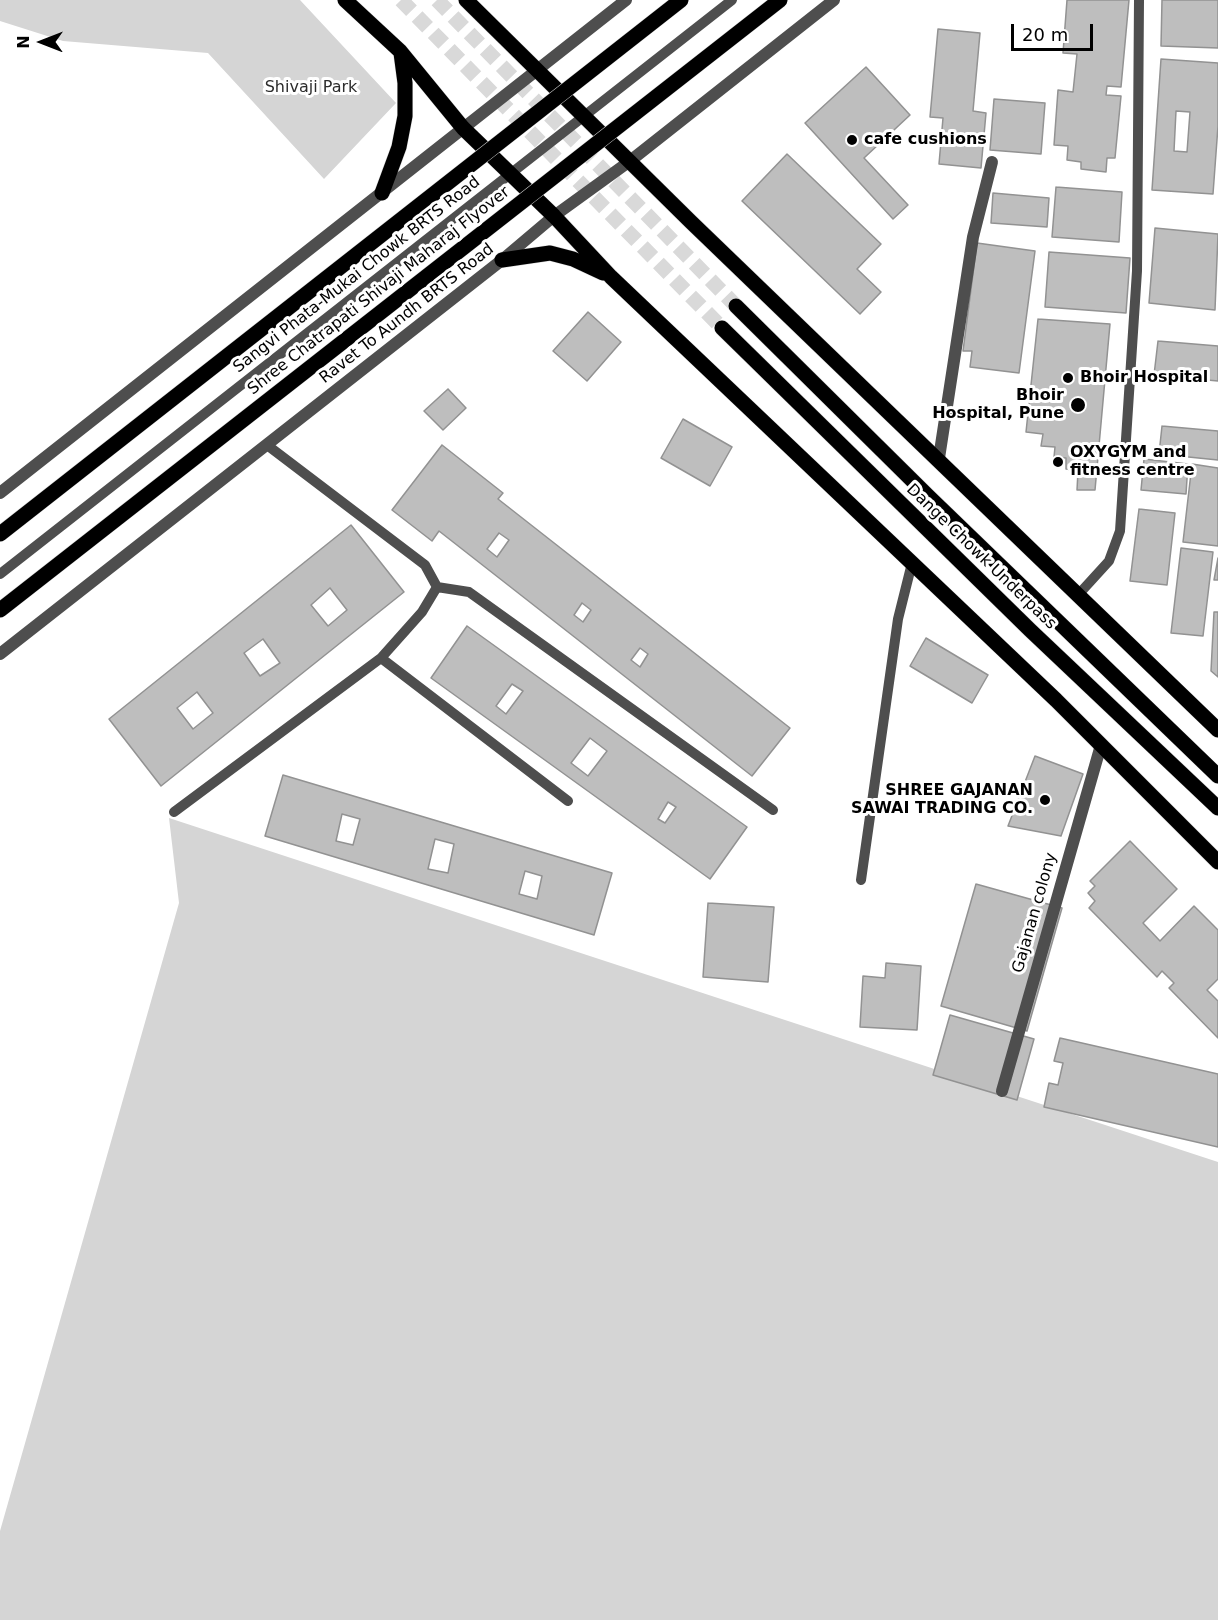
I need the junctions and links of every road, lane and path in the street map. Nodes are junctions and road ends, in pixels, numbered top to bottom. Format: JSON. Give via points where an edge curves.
{"nodes":[{"id":1,"x":345,"y":0,"type":"edge"},
{"id":2,"x":466,"y":0,"type":"edge"},
{"id":3,"x":626,"y":0,"type":"edge"},
{"id":4,"x":681,"y":0,"type":"edge"},
{"id":5,"x":732,"y":0,"type":"edge"},
{"id":6,"x":780,"y":0,"type":"edge"},
{"id":7,"x":834,"y":0,"type":"edge"},
{"id":8,"x":1139,"y":0,"type":"edge"},
{"id":9,"x":400,"y":51,"type":"junction"},
{"id":10,"x":537,"y":69,"type":"junction"},
{"id":11,"x":584,"y":116,"type":"junction"},
{"id":12,"x":463,"y":128,"type":"junction"},
{"id":13,"x":630,"y":161,"type":"junction"},
{"id":14,"x":992,"y":162,"type":"dead end"},
{"id":15,"x":510,"y":173,"type":"junction"},
{"id":16,"x":382,"y":193,"type":"junction"},
{"id":17,"x":554,"y":216,"type":"junction"},
{"id":18,"x":502,"y":260,"type":"junction"},
{"id":19,"x":611,"y":277,"type":"junction"},
{"id":20,"x":736,"y":306,"type":"tunnel mouth"},
{"id":21,"x":722,"y":328,"type":"tunnel mouth"},
{"id":22,"x":267,"y":445,"type":"junction"},
{"id":23,"x":939,"y":458,"type":"junction"},
{"id":24,"x":0,"y":493,"type":"edge"},
{"id":25,"x":0,"y":534,"type":"edge"},
{"id":26,"x":912,"y":563,"type":"junction"},
{"id":27,"x":0,"y":574,"type":"edge"},
{"id":28,"x":436,"y":587,"type":"junction"},
{"id":29,"x":1078,"y":596,"type":"junction"},
{"id":30,"x":0,"y":610,"type":"edge"},
{"id":31,"x":0,"y":654,"type":"edge"},
{"id":32,"x":381,"y":658,"type":"junction"},
{"id":33,"x":1218,"y":730,"type":"edge"},
{"id":34,"x":1101,"y":745,"type":"junction"},
{"id":35,"x":1218,"y":776,"type":"edge"},
{"id":36,"x":568,"y":801,"type":"dead end"},
{"id":37,"x":1218,"y":808,"type":"edge"},
{"id":38,"x":773,"y":810,"type":"dead end"},
{"id":39,"x":174,"y":812,"type":"dead end"},
{"id":40,"x":1218,"y":862,"type":"edge"},
{"id":41,"x":861,"y":880,"type":"dead end"},
{"id":42,"x":1002,"y":1091,"type":"dead end"}],
"edges":[{"from":1,"to":9,"type":"main road"},
{"from":2,"to":10,"type":"main road"},
{"from":3,"to":10,"type":"street"},
{"from":4,"to":25,"type":"main road","bridge":true},
{"from":5,"to":11,"type":"lane","name":"Sangvi Phata-Mukai Chowk BRTS Road"},
{"from":6,"to":30,"type":"main road","name":"Shree Chatrapati Shivaji Maharaj Flyover","bridge":true},
{"from":7,"to":13,"type":"street","name":"Ravet To Aundh BRTS Road"},
{"from":8,"to":29,"type":"lane","via":[[1137,271],[1120,531],[1109,561]]},
{"from":9,"to":12,"type":"main road"},
{"from":9,"to":16,"type":"main road","via":[[405,116],[399,147]]},
{"from":10,"to":11,"type":"main road"},
{"from":10,"to":12,"type":"street"},
{"from":11,"to":13,"type":"main road"},
{"from":11,"to":15,"type":"lane","name":"Sangvi Phata-Mukai Chowk BRTS Road"},
{"from":12,"to":15,"type":"main road"},
{"from":12,"to":16,"type":"street"},
{"from":13,"to":17,"type":"street","name":"Ravet To Aundh BRTS Road"},
{"from":13,"to":23,"type":"main road"},
{"from":14,"to":23,"type":"street","via":[[973,237]]},
{"from":15,"to":17,"type":"main road"},
{"from":15,"to":27,"type":"lane","name":"Sangvi Phata-Mukai Chowk BRTS Road"},
{"from":16,"to":24,"type":"street"},
{"from":17,"to":18,"type":"street","name":"Ravet To Aundh BRTS Road"},
{"from":17,"to":19,"type":"main road"},
{"from":18,"to":19,"type":"main road","via":[[550,253]]},
{"from":18,"to":22,"type":"street","name":"Ravet To Aundh BRTS Road"},
{"from":19,"to":26,"type":"main road"},
{"from":20,"to":35,"type":"main road","name":"Dange Chowk Underpass"},
{"from":21,"to":37,"type":"main road","name":"Dange Chowk Underpass"},
{"from":22,"to":28,"type":"lane","via":[[425,565]]},
{"from":22,"to":31,"type":"street","name":"Ravet To Aundh BRTS Road"},
{"from":23,"to":29,"type":"main road"},
{"from":26,"to":34,"type":"main road"},
{"from":26,"to":41,"type":"lane","via":[[898,619]]},
{"from":28,"to":32,"type":"lane","via":[[422,612]]},
{"from":28,"to":38,"type":"lane","via":[[469,592]]},
{"from":29,"to":33,"type":"main road"},
{"from":32,"to":36,"type":"lane"},
{"from":32,"to":39,"type":"lane"},
{"from":34,"to":40,"type":"main road"},
{"from":34,"to":42,"type":"street","name":"Gajanan colony"}]}
